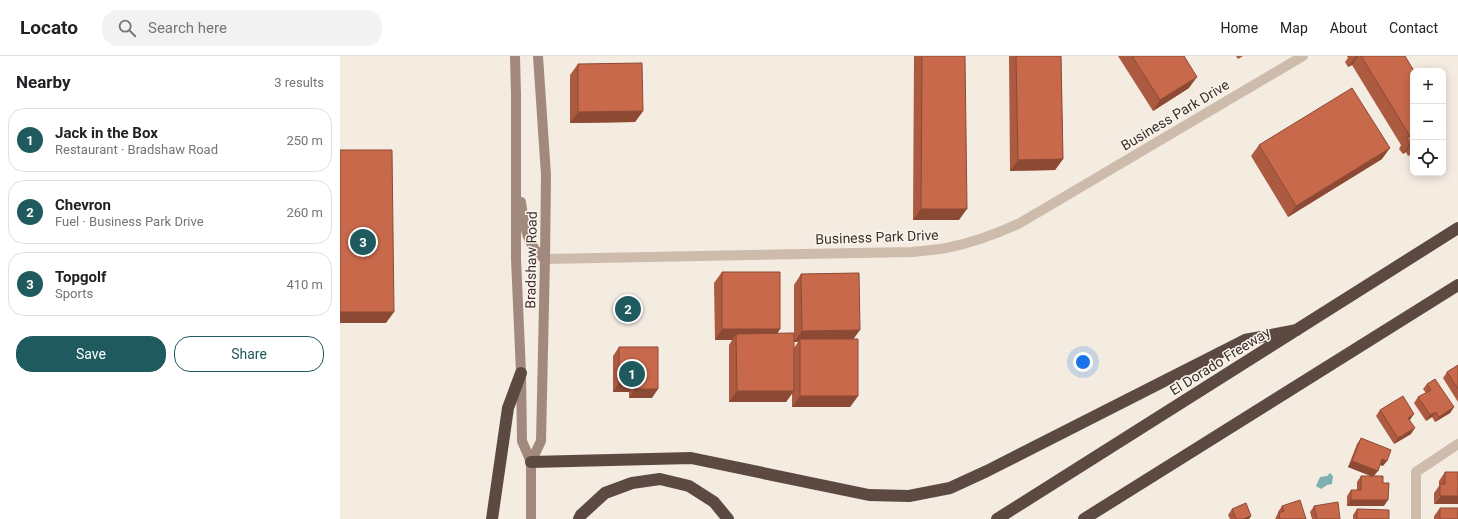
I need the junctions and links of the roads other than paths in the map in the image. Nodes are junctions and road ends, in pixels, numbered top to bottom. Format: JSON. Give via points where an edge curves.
{"nodes":[{"id":1,"x":515,"y":56,"type":"edge"},
{"id":2,"x":538,"y":56,"type":"edge"},
{"id":3,"x":1303,"y":56,"type":"edge"},
{"id":4,"x":516,"y":165,"type":"junction"},
{"id":5,"x":1458,"y":228,"type":"edge"},
{"id":6,"x":546,"y":259,"type":"junction"},
{"id":7,"x":1458,"y":285,"type":"edge"},
{"id":8,"x":1297,"y":330,"type":"junction"},
{"id":9,"x":521,"y":373,"type":"junction"},
{"id":10,"x":1458,"y":444,"type":"edge"},
{"id":11,"x":531,"y":462,"type":"junction"},
{"id":12,"x":1148,"y":480,"type":"junction"},
{"id":13,"x":492,"y":519,"type":"edge"},
{"id":14,"x":532,"y":519,"type":"edge"},
{"id":15,"x":579,"y":519,"type":"edge"},
{"id":16,"x":728,"y":519,"type":"edge"},
{"id":17,"x":997,"y":519,"type":"edge"},
{"id":18,"x":1084,"y":519,"type":"edge"},
{"id":19,"x":1094,"y":519,"type":"edge"},
{"id":20,"x":1416,"y":519,"type":"edge"}],
"edges":[{"from":1,"to":4,"type":"main road","name":"Bradshaw Road"},
{"from":2,"to":6,"type":"main road","name":"Bradshaw Road","via":[[546,175]]},
{"from":3,"to":6,"type":"street","name":"Business Park Drive","via":[[1020,223],[971,242],[912,252]]},
{"from":4,"to":6,"type":"main road","via":[[525,230],[538,254]]},
{"from":4,"to":9,"type":"main road","name":"Bradshaw Road","via":[[516,259]]},
{"from":5,"to":8,"type":"highway","name":"El Dorado Freeway"},
{"from":6,"to":11,"type":"main road","name":"Bradshaw Road","via":[[541,441]]},
{"from":7,"to":12,"type":"highway"},
{"from":8,"to":11,"type":"highway","via":[[1245,340],[987,471],[950,488],[910,496],[869,495],[691,458]]},
{"from":8,"to":17,"type":"highway","name":"El Dorado Freeway"},
{"from":9,"to":11,"type":"main road","name":"Bradshaw Road","via":[[522,441]]},
{"from":9,"to":13,"type":"highway","via":[[508,408]]},
{"from":10,"to":20,"type":"street","via":[[1416,472]]},
{"from":11,"to":14,"type":"main road","name":"Bradshaw Road"},
{"from":12,"to":18,"type":"highway"},
{"from":12,"to":19,"type":"highway"},
{"from":15,"to":16,"type":"highway","via":[[604,493],[632,482],[660,479],[689,486],[714,502]]}]}
